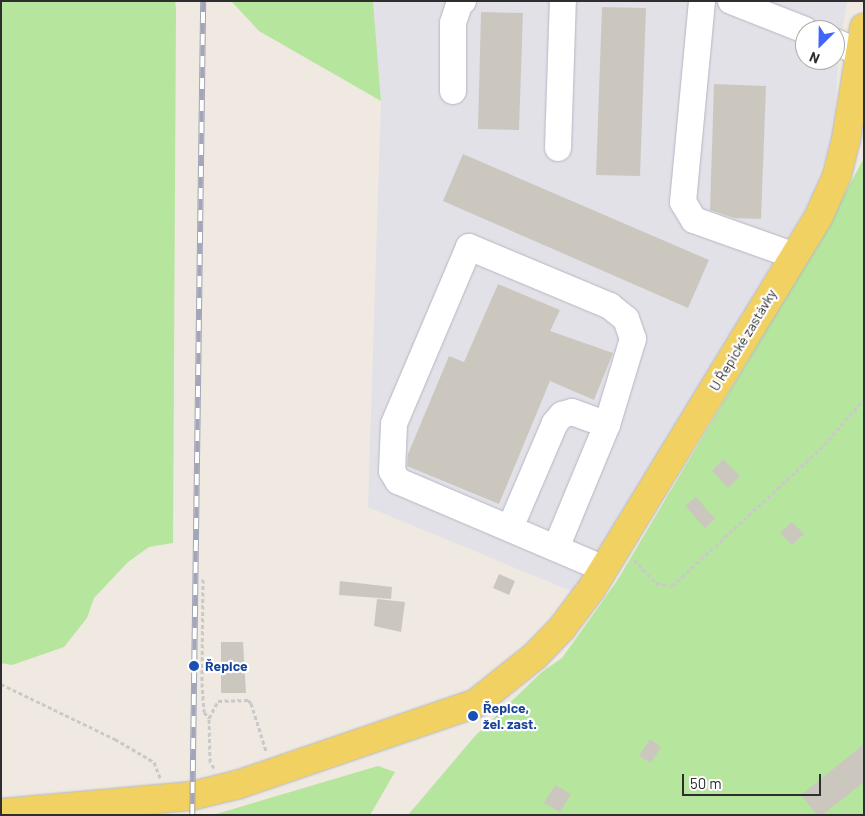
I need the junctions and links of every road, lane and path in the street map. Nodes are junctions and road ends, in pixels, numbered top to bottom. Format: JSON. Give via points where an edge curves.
{"nodes":[{"id":1,"x":463,"y":1,"type":"edge"},
{"id":2,"x":563,"y":1,"type":"edge"},
{"id":3,"x":702,"y":1,"type":"edge"},
{"id":4,"x":731,"y":1,"type":"edge"},
{"id":5,"x":792,"y":18,"type":"edge"},
{"id":6,"x":862,"y":40,"type":"edge"},
{"id":7,"x":845,"y":41,"type":"edge"},
{"id":8,"x":453,"y":91,"type":"dead end"},
{"id":9,"x":558,"y":148,"type":"dead end"},
{"id":10,"x":795,"y":256,"type":"junction"},
{"id":11,"x":864,"y":399,"type":"edge"},
{"id":12,"x":607,"y":425,"type":"junction"},
{"id":13,"x":510,"y":528,"type":"junction"},
{"id":14,"x":620,"y":545,"type":"junction"},
{"id":15,"x":556,"y":548,"type":"junction"},
{"id":16,"x":604,"y":569,"type":"junction"},
{"id":17,"x":203,"y":579,"type":"dead end"},
{"id":18,"x":1,"y":684,"type":"edge"},
{"id":19,"x":209,"y":718,"type":"junction"},
{"id":20,"x":272,"y":773,"type":"junction"},
{"id":21,"x":228,"y":787,"type":"junction"},
{"id":22,"x":162,"y":798,"type":"junction"},
{"id":23,"x":1,"y":813,"type":"edge"}],
"edges":[{"from":1,"to":8,"type":"lane","via":[[453,23]]},
{"from":2,"to":9,"type":"lane"},
{"from":3,"to":10,"type":"lane","via":[[683,202],[694,220]]},
{"from":4,"to":5,"type":"lane"},
{"from":6,"to":7,"type":"lane"},
{"from":6,"to":10,"type":"main road","name":"U Řepické zastávky","via":[[837,175],[819,216]]},
{"from":10,"to":14,"type":"main road","name":"U Řepické zastávky"},
{"from":11,"to":14,"type":"path","via":[[824,445],[672,586],[656,583]]},
{"from":12,"to":13,"type":"lane","via":[[572,412],[562,415],[555,423]]},
{"from":12,"to":13,"type":"lane","via":[[633,339],[626,319],[610,306],[469,247],[394,424],[392,471],[398,481]]},
{"from":12,"to":15,"type":"lane"},
{"from":13,"to":15,"type":"lane"},
{"from":14,"to":16,"type":"main road","name":"U Řepické zastávky"},
{"from":15,"to":16,"type":"lane"},
{"from":16,"to":20,"type":"main road","name":"U Řepické zastávky","via":[[562,628],[535,656],[476,703]]},
{"from":17,"to":19,"type":"path","via":[[202,683],[204,712]]},
{"from":18,"to":22,"type":"path","via":[[115,739],[154,762]]},
{"from":19,"to":20,"type":"path","via":[[218,700],[248,700]]},
{"from":19,"to":21,"type":"path","via":[[210,762]]},
{"from":20,"to":21,"type":"main road","name":"U Řepické zastávky"},
{"from":21,"to":22,"type":"main road","name":"U Řepické zastávky"},
{"from":22,"to":23,"type":"main road","name":"U Řepické zastávky"}]}
